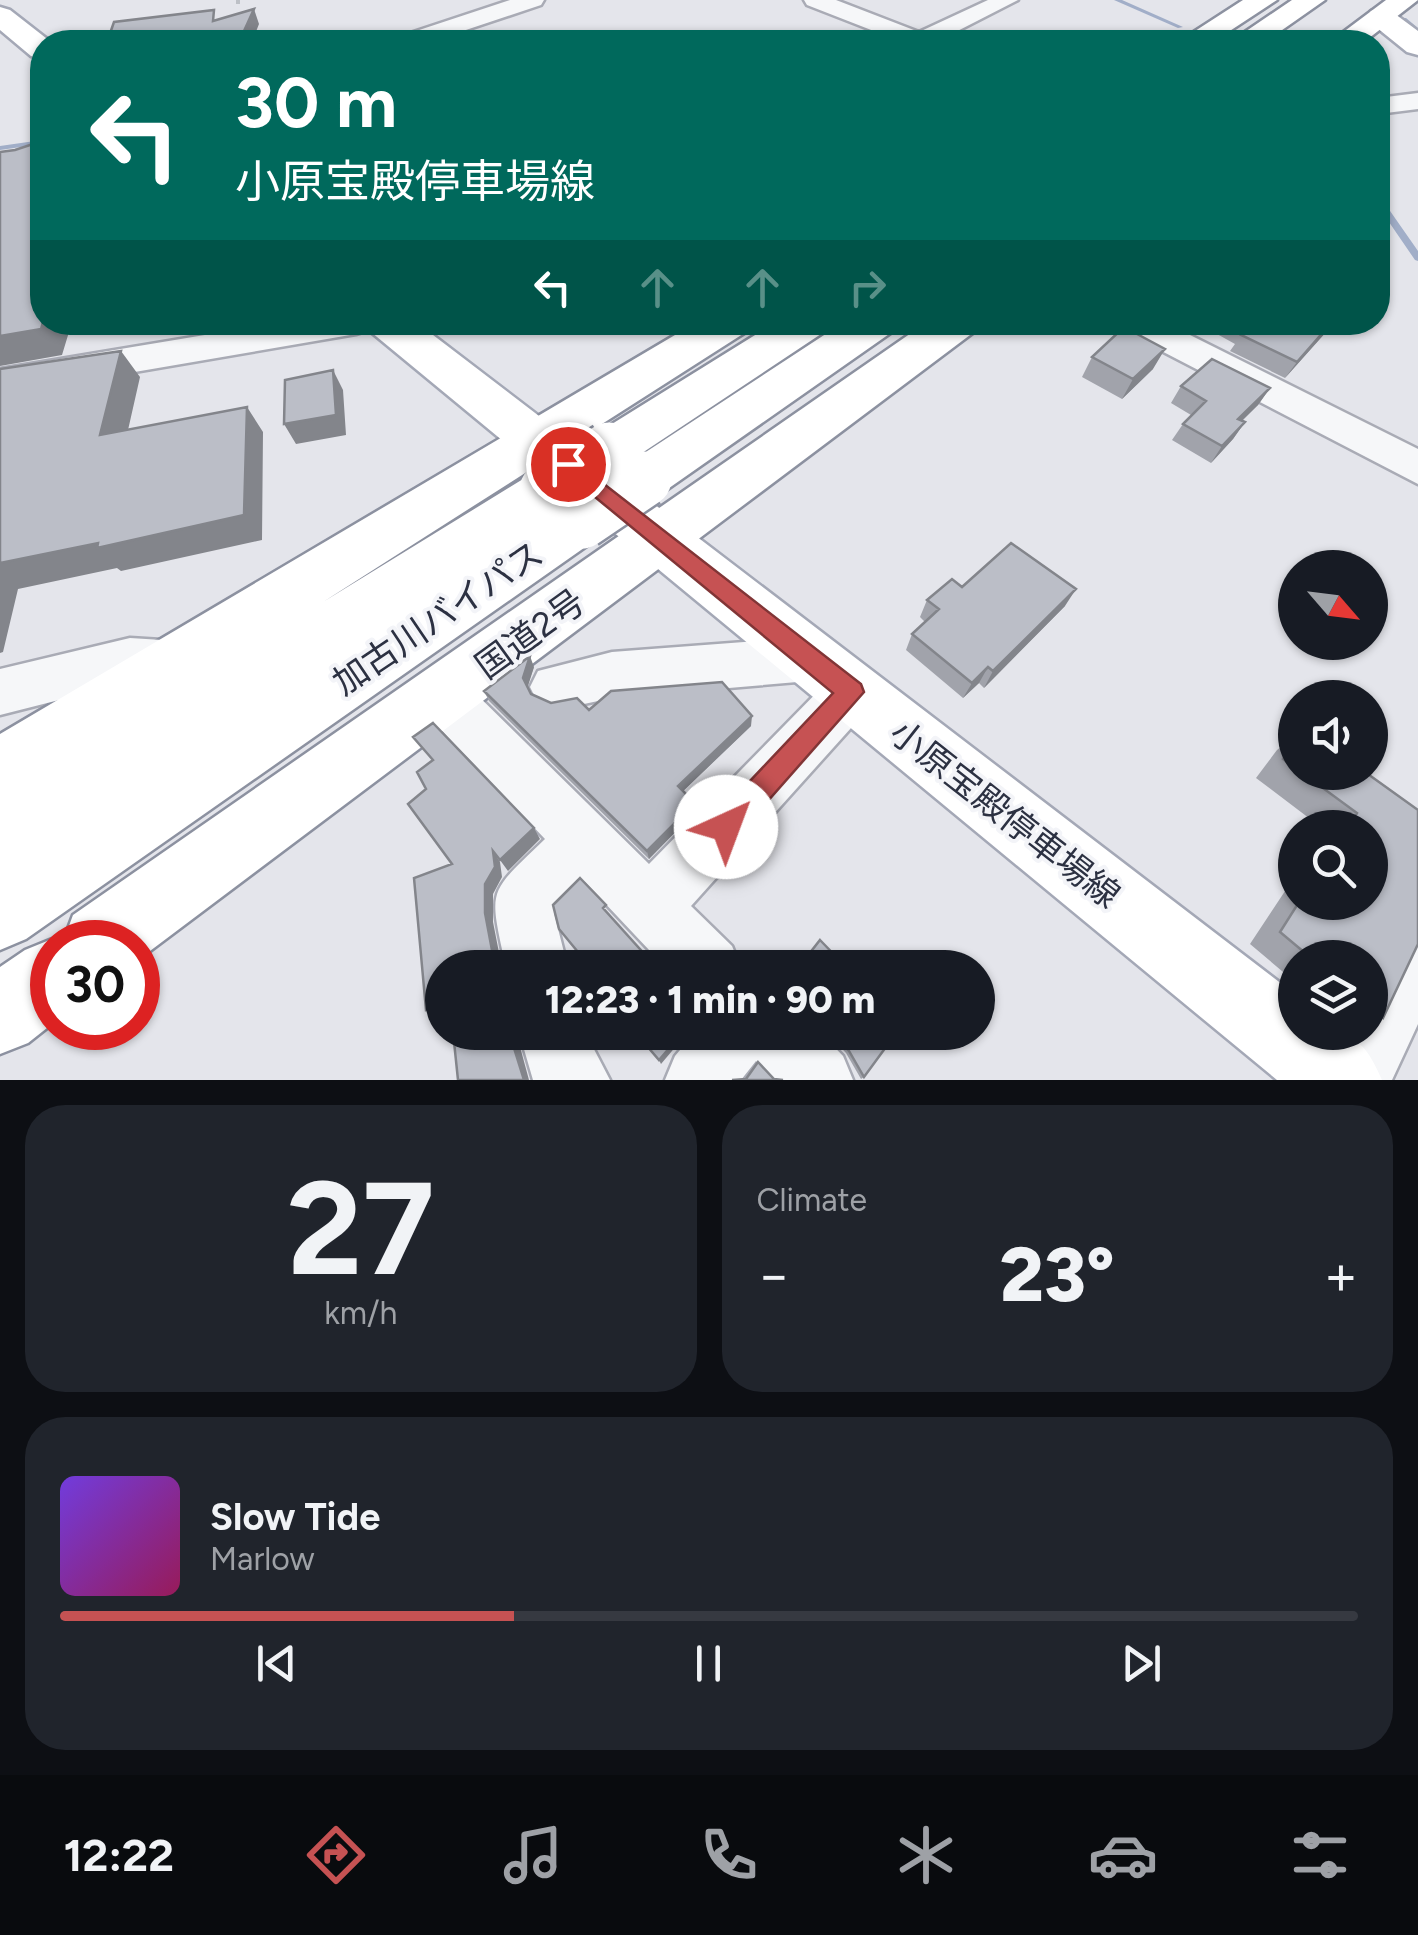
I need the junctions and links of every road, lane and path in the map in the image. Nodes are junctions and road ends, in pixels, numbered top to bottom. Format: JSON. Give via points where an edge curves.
{"nodes":[{"id":1,"x":533,"y":0,"type":"edge"},
{"id":2,"x":815,"y":0,"type":"edge"},
{"id":3,"x":1007,"y":0,"type":"edge"},
{"id":4,"x":1262,"y":0,"type":"edge"},
{"id":5,"x":1324,"y":5,"type":"edge"},
{"id":6,"x":1393,"y":8,"type":"edge"},
{"id":7,"x":0,"y":16,"type":"edge"},
{"id":8,"x":442,"y":30,"type":"edge"},
{"id":9,"x":890,"y":30,"type":"edge"},
{"id":10,"x":945,"y":30,"type":"edge"},
{"id":11,"x":1213,"y":30,"type":"edge"},
{"id":12,"x":1270,"y":30,"type":"edge"},
{"id":13,"x":1302,"y":30,"type":"edge"},
{"id":14,"x":1361,"y":30,"type":"edge"},
{"id":15,"x":1414,"y":39,"type":"edge"},
{"id":16,"x":30,"y":40,"type":"edge"},
{"id":17,"x":1418,"y":101,"type":"edge"},
{"id":18,"x":1390,"y":104,"type":"edge"},
{"id":19,"x":279,"y":335,"type":"edge"},
{"id":20,"x":401,"y":335,"type":"edge"},
{"id":21,"x":716,"y":335,"type":"edge"},
{"id":22,"x":795,"y":335,"type":"edge"},
{"id":23,"x":857,"y":335,"type":"edge"},
{"id":24,"x":933,"y":335,"type":"edge"},
{"id":25,"x":1190,"y":335,"type":"edge"},
{"id":26,"x":0,"y":382,"type":"edge"},
{"id":27,"x":1418,"y":468,"type":"edge"},
{"id":28,"x":555,"y":483,"type":"junction"},
{"id":29,"x":638,"y":489,"type":"junction"},
{"id":30,"x":178,"y":663,"type":"junction"},
{"id":31,"x":830,"y":676,"type":"junction"},
{"id":32,"x":556,"y":687,"type":"dead end"},
{"id":33,"x":0,"y":692,"type":"edge"},
{"id":34,"x":443,"y":696,"type":"junction"},
{"id":35,"x":0,"y":771,"type":"edge"},
{"id":36,"x":0,"y":840,"type":"edge"},
{"id":37,"x":585,"y":841,"type":"junction"},
{"id":38,"x":650,"y":907,"type":"junction"},
{"id":39,"x":0,"y":913,"type":"edge"},
{"id":40,"x":131,"y":920,"type":"edge"},
{"id":41,"x":533,"y":950,"type":"edge"},
{"id":42,"x":692,"y":950,"type":"edge"},
{"id":43,"x":1418,"y":955,"type":"edge"},
{"id":44,"x":30,"y":993,"type":"edge"},
{"id":45,"x":0,"y":1014,"type":"edge"},
{"id":46,"x":556,"y":1050,"type":"edge"},
{"id":47,"x":723,"y":1050,"type":"edge"},
{"id":48,"x":791,"y":1050,"type":"edge"},
{"id":49,"x":576,"y":1080,"type":"edge"},
{"id":50,"x":699,"y":1080,"type":"edge"},
{"id":51,"x":819,"y":1080,"type":"edge"},
{"id":52,"x":1341,"y":1080,"type":"edge"},
{"id":53,"x":1356,"y":1080,"type":"edge"}],
"edges":[{"from":1,"to":8,"type":"street"},
{"from":2,"to":9,"type":"street"},
{"from":3,"to":10,"type":"street"},
{"from":4,"to":11,"type":"main road"},
{"from":5,"to":12,"type":"main road"},
{"from":5,"to":13,"type":"main road"},
{"from":6,"to":14,"type":"main road"},
{"from":6,"to":15,"type":"main road"},
{"from":7,"to":16,"type":"main road"},
{"from":17,"to":18,"type":"street"},
{"from":19,"to":26,"type":"street"},
{"from":20,"to":28,"type":"main road","name":"小原宝殿停車場線"},
{"from":21,"to":28,"type":"main road"},
{"from":22,"to":29,"type":"main road","name":"加古川バイパス"},
{"from":23,"to":29,"type":"main road","name":"加古川バイパス"},
{"from":24,"to":29,"type":"main road","name":"国道2号"},
{"from":25,"to":27,"type":"street"},
{"from":28,"to":29,"type":"main road","name":"加古川バイパス","bridge":true},
{"from":28,"to":29,"type":"main road","name":"小原宝殿停車場線"},
{"from":28,"to":30,"type":"main road"},
{"from":28,"to":36,"type":"main road","name":"加古川バイパス"},
{"from":28,"to":39,"type":"main road","name":"加古川バイパス"},
{"from":29,"to":31,"type":"main road","name":"小原宝殿停車場線"},
{"from":29,"to":34,"type":"main road","name":"国道2号"},
{"from":30,"to":33,"type":"street","via":[[130,660]]},
{"from":30,"to":35,"type":"main road"},
{"from":31,"to":32,"type":"street","via":[[612,675]]},
{"from":31,"to":38,"type":"street"},
{"from":31,"to":52,"type":"main road","name":"小原宝殿停車場線"},
{"from":34,"to":37,"type":"street"},
{"from":34,"to":40,"type":"main road","name":"国道2号"},
{"from":37,"to":38,"type":"street"},
{"from":37,"to":41,"type":"street","via":[[522,903]]},
{"from":38,"to":42,"type":"street"},
{"from":43,"to":53,"type":"street"},
{"from":44,"to":45,"type":"main road"},
{"from":46,"to":49,"type":"street"},
{"from":47,"to":50,"type":"street"},
{"from":48,"to":51,"type":"street"}]}
